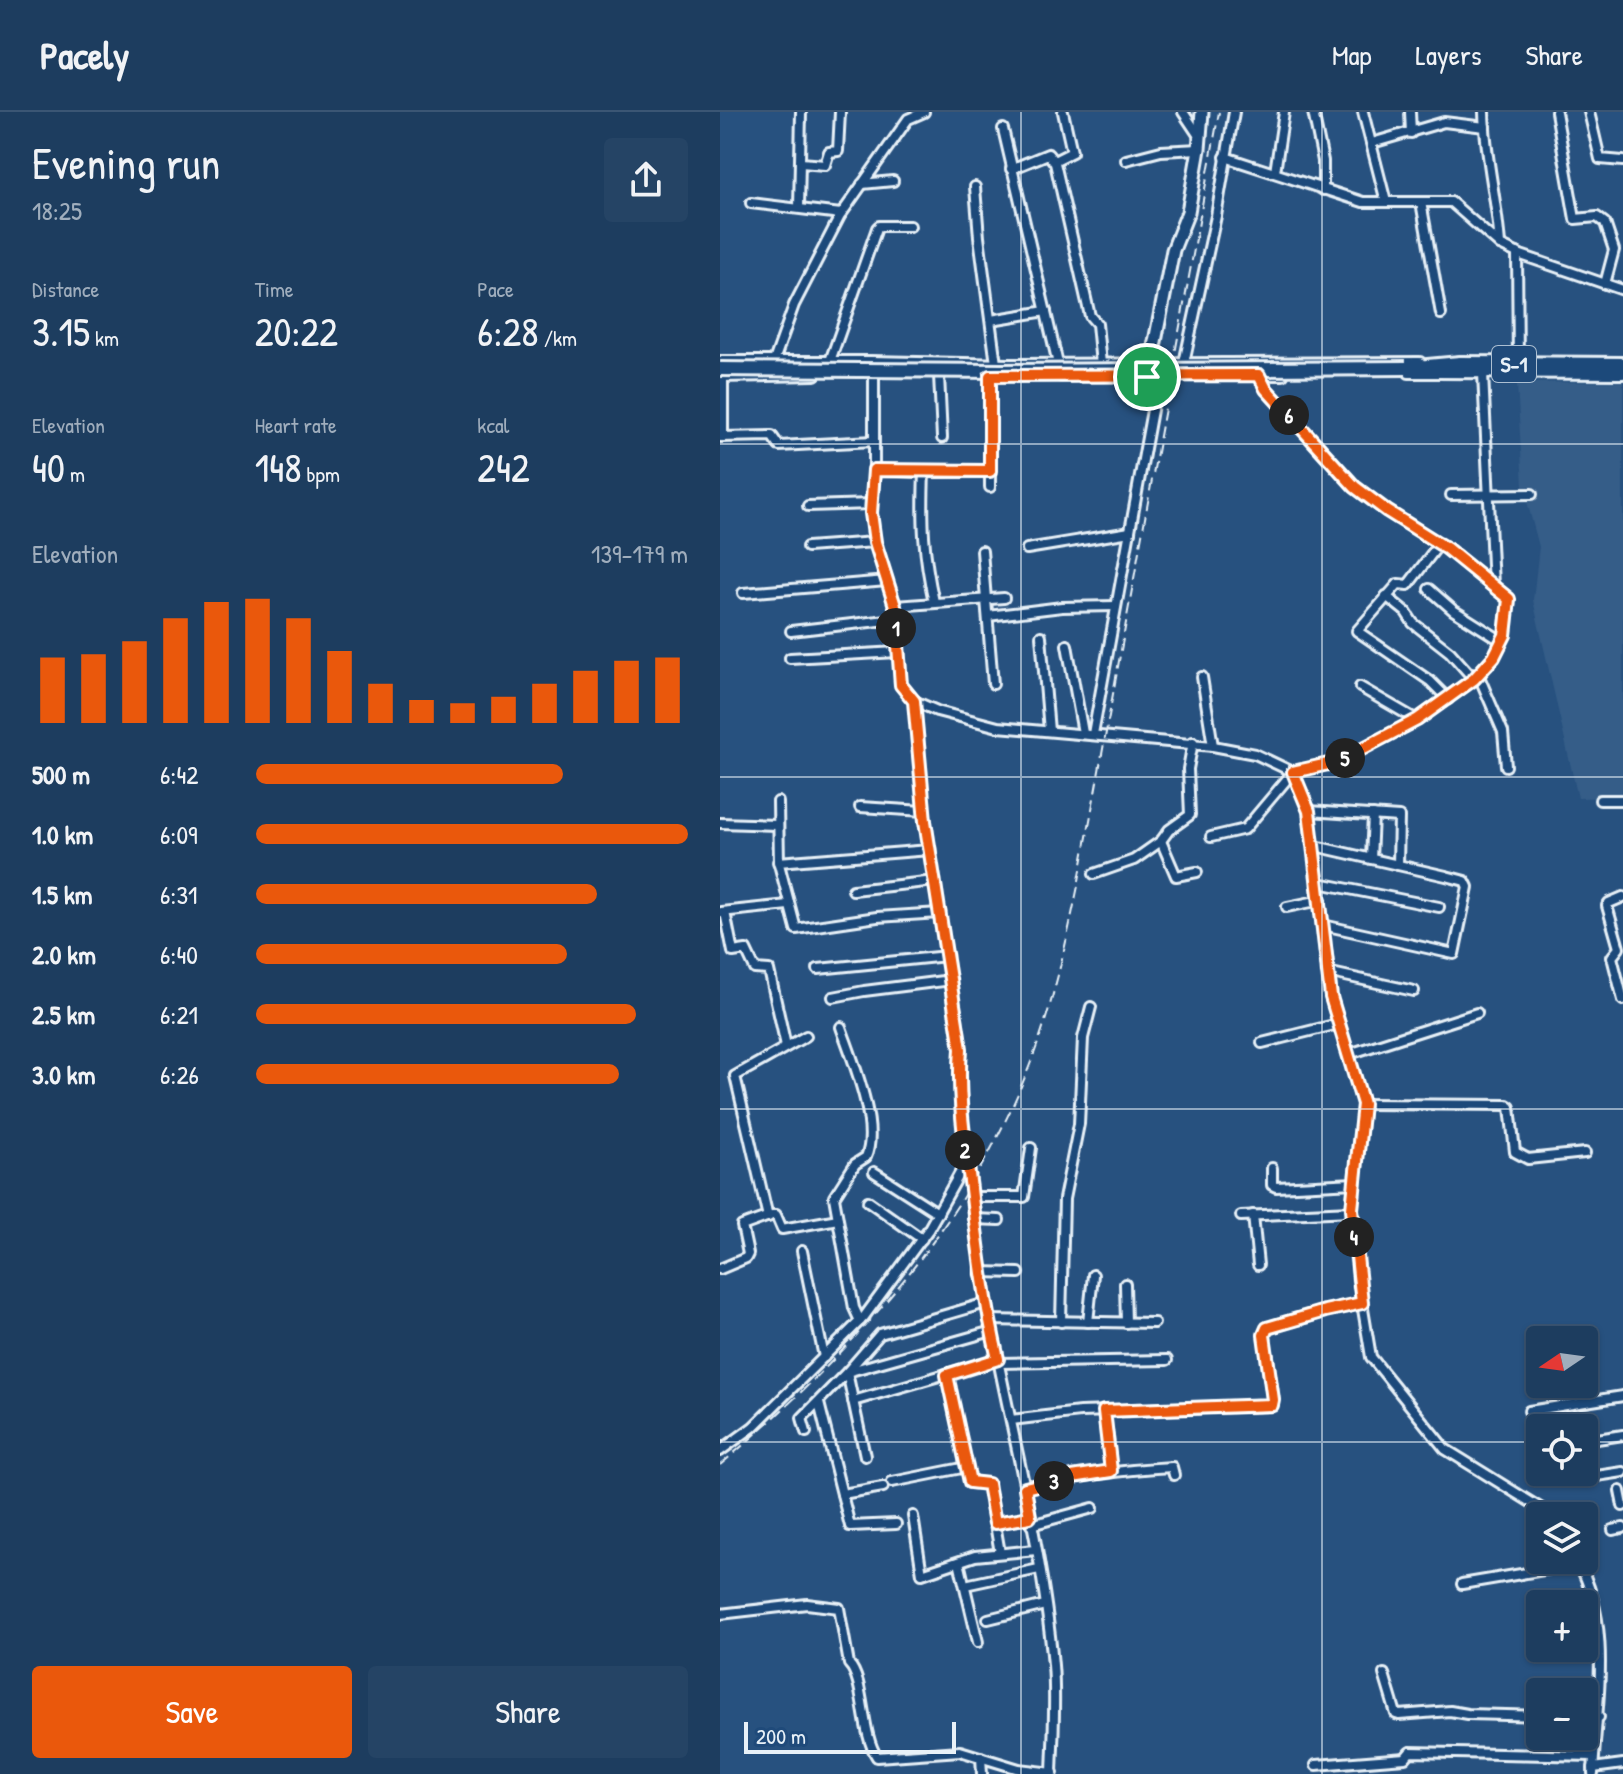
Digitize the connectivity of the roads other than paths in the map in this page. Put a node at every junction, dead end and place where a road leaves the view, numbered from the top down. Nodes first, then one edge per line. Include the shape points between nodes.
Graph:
1 (801, 112) edge
2 (840, 112) edge
3 (924, 112) edge
4 (1063, 112) edge
5 (1183, 112) edge
6 (1202, 112) edge
7 (1234, 112) edge
8 (1284, 112) edge
9 (1313, 112) edge
10 (1363, 112) edge
11 (1410, 112) edge
12 (1484, 112) edge
13 (1556, 112) edge
14 (1589, 112) edge
15 (1485, 127) junction
16 (1003, 129) dead end
17 (1411, 133) junction
18 (1199, 142) junction
19 (1372, 143) junction
20 (1225, 157) junction
21 (1126, 160) dead end
22 (1054, 161) junction
23 (1623, 161) edge
24 (801, 163) junction
25 (1011, 169) junction
26 (1275, 172) junction
27 (893, 181) dead end
28 (862, 184) junction
29 (975, 187) dead end
30 (1323, 190) junction
31 (1386, 202) junction
32 (1421, 202) junction
33 (751, 203) dead end
34 (799, 208) junction
35 (841, 214) junction
36 (910, 226) dead end
37 (1500, 245) junction
38 (1618, 251) edge
39 (1517, 253) junction
40 (1605, 284) junction
41 (1623, 290) edge
42 (1046, 311) junction
43 (1441, 314) dead end
44 (991, 320) junction
45 (720, 361) edge
46 (774, 361) junction
47 (830, 361) junction
48 (1151, 362) junction
49 (1184, 363) junction
50 (996, 364) junction
51 (1058, 364) junction
52 (1101, 364) junction
53 (1518, 364) junction
54 (1623, 364) edge
55 (1460, 368) junction
56 (1623, 372) edge
57 (1483, 373) junction
58 (721, 374) edge
59 (874, 374) junction
60 (939, 375) junction
61 (1259, 375) junction
62 (990, 376) junction
63 (1147, 377) junction
64 (1158, 377) junction
65 (722, 437) edge
66 (942, 438) dead end
67 (874, 441) junction
68 (874, 470) junction
69 (990, 471) junction
70 (924, 472) junction
71 (990, 487) dead end
72 (1489, 494) junction
73 (1532, 494) dead end
74 (1451, 495) dead end
75 (872, 504) junction
76 (808, 506) dead end
77 (1130, 532) junction
78 (875, 542) junction
79 (1439, 544) junction
80 (807, 547) dead end
81 (1027, 549) dead end
82 (982, 551) dead end
83 (887, 581) junction
84 (1493, 586) junction
85 (1429, 589) dead end
86 (743, 593) dead end
87 (1386, 596) junction
88 (1004, 598) dead end
89 (985, 600) junction
90 (934, 602) junction
91 (895, 606) junction
92 (1116, 606) junction
93 (988, 616) junction
94 (896, 619) junction
95 (791, 631) dead end
96 (1041, 636) dead end
97 (1502, 641) junction
98 (1067, 645) dead end
99 (898, 652) junction
100 (790, 658) dead end
101 (1476, 676) junction
102 (1202, 677) dead end
103 (993, 684) dead end
104 (1360, 687) dead end
105 (1448, 699) junction
106 (914, 701) junction
107 (1417, 720) junction
108 (1049, 731) junction
109 (1088, 734) junction
110 (1193, 742) junction
111 (1213, 746) junction
112 (1506, 766) dead end
113 (1293, 772) junction
114 (1600, 800) dead end
115 (1623, 800) edge
116 (778, 802) dead end
117 (860, 807) dead end
118 (924, 811) junction
119 (1309, 811) junction
120 (1373, 815) junction
121 (720, 823) edge
122 (777, 825) junction
123 (1211, 837) dead end
124 (1161, 841) junction
125 (1315, 846) junction
126 (930, 850) junction
127 (1371, 859) junction
128 (778, 862) junction
129 (1398, 865) junction
130 (1197, 872) dead end
131 (1094, 874) dead end
132 (935, 881) junction
133 (1319, 883) junction
134 (853, 890) dead end
135 (1623, 897) edge
136 (1321, 900) junction
137 (788, 905) junction
138 (1287, 907) dead end
139 (1439, 907) dead end
140 (722, 912) edge
141 (940, 913) junction
142 (1323, 925) junction
143 (947, 956) junction
144 (818, 969) dead end
145 (1327, 972) junction
146 (951, 980) junction
147 (1414, 991) dead end
148 (833, 997) dead end
149 (1623, 1000) edge
150 (1091, 1007) dead end
151 (1477, 1013) dead end
152 (1338, 1024) junction
153 (841, 1027) dead end
154 (806, 1036) dead end
155 (1262, 1043) dead end
156 (786, 1046) junction
157 (1349, 1054) junction
158 (1363, 1104) junction
159 (1031, 1148) dead end
160 (1585, 1153) dead end
161 (966, 1164) junction
162 (1272, 1168) dead end
163 (874, 1172) dead end
164 (1355, 1183) junction
165 (972, 1197) junction
166 (868, 1201) dead end
167 (1352, 1211) junction
168 (938, 1213) junction
169 (1253, 1215) junction
170 (1241, 1216) dead end
171 (768, 1217) junction
172 (838, 1219) junction
173 (973, 1219) junction
174 (999, 1220) dead end
175 (922, 1239) junction
176 (802, 1251) dead end
177 (1258, 1265) dead end
178 (720, 1269) edge
179 (980, 1272) junction
180 (1019, 1273) dead end
181 (1093, 1275) dead end
182 (1125, 1284) dead end
183 (986, 1303) junction
184 (1362, 1303) junction
185 (989, 1320) junction
186 (860, 1321) junction
187 (1061, 1322) junction
188 (1088, 1322) junction
189 (1126, 1323) junction
190 (1154, 1323) dead end
191 (992, 1331) junction
192 (824, 1357) junction
193 (1167, 1360) dead end
194 (998, 1361) junction
195 (847, 1372) junction
196 (947, 1375) junction
197 (1623, 1396) edge
198 (853, 1401) junction
199 (819, 1403) junction
200 (1104, 1411) junction
201 (1529, 1411) dead end
202 (1011, 1420) junction
203 (806, 1432) dead end
204 (1623, 1435) edge
205 (1598, 1439) edge
206 (720, 1451) edge
207 (865, 1456) dead end
208 (967, 1467) junction
209 (1111, 1471) junction
210 (1623, 1472) edge
211 (1174, 1475) dead end
212 (1598, 1476) edge
213 (892, 1482) dead end
214 (883, 1487) dead end
215 (1025, 1488) junction
216 (1620, 1491) dead end
217 (842, 1494) junction
218 (1530, 1502) edge
219 (1623, 1506) edge
220 (1093, 1508) dead end
221 (913, 1516) dead end
222 (1031, 1521) junction
223 (995, 1523) junction
224 (896, 1524) dead end
225 (1623, 1528) edge
226 (1613, 1530) dead end
227 (1036, 1550) junction
228 (1000, 1553) junction
229 (959, 1562) junction
230 (1039, 1569) junction
231 (1526, 1572) edge
232 (1583, 1574) edge
233 (1462, 1584) dead end
234 (965, 1585) junction
235 (1045, 1605) junction
236 (720, 1614) edge
237 (988, 1619) dead end
238 (978, 1642) dead end
239 (1384, 1674) dead end
240 (1526, 1715) edge
241 (1599, 1717) joint
242 (1593, 1756) junction
243 (981, 1757) junction
244 (1361, 1762) junction
245 (1338, 1763) junction
246 (1623, 1764) edge
247 (1316, 1765) dead end
248 (1593, 1771) edge
249 (1052, 1773) edge
250 (982, 1774) edge
251 (1339, 1774) edge
252 (1362, 1774) edge

1 - 24 street
2 - 24 street via 838,151 829,152 825,165
3 - 28 street via 908,119
4 - 22 street via 1072,152
5 - 18 street
6 - 18 street
7 - 20 street
8 - 26 street
9 - 30 street
10 - 19 street
11 - 17 street
12 - 15 street
13 - 38 street via 1575,219 1601,219
14 - 23 street via 1600,159
15 - 17 street via 1444,122
15 - 37 street
16 - 25 street
17 - 19 street
18 - 21 street
18 - 48 street via 1188,212 1173,250
19 - 31 street
20 - 26 street
20 - 49 street
22 - 25 street via 1048,154
22 - 52 street via 1090,316 1097,324
24 - 34 street
25 - 42 street
26 - 30 street
27 - 28 street
28 - 35 street
29 - 44 street
30 - 31 street via 1363,202
31 - 32 street
32 - 37 street via 1451,202
32 - 43 street
33 - 34 street
34 - 35 street
35 - 46 street via 794,305
36 - 47 street via 877,228
37 - 39 street
38 - 40 street
39 - 40 street
39 - 53 street
40 - 41 street
42 - 44 street
42 - 51 street
44 - 50 street
45 - 46 street
46 - 47 street
47 - 50 street
48 - 49 street
48 - 52 street
48 - 63 street
49 - 55 street
50 - 51 street
51 - 52 street
53 - 54 main road, S-1
53 - 55 main road, S-1
55 - 57 main road, S-1
55 - 58 main road, S-1, bridge
55 - 61 street
56 - 57 main road, S-1
57 - 72 street
58 - 59 street
58 - 65 street
59 - 60 street
59 - 67 street
60 - 62 street
60 - 66 street
61 - 64 street
61 - 79 street via 1355,487
62 - 63 street
62 - 69 street
63 - 64 street
64 - 77 street
65 - 67 street via 772,436 779,446
67 - 68 street
68 - 70 street
68 - 75 street
69 - 70 street
69 - 71 street
70 - 90 street via 921,526
72 - 73 street
72 - 74 street
72 - 84 street
75 - 76 street
75 - 78 street
77 - 81 street
77 - 92 street
78 - 80 street
78 - 83 street
79 - 84 street
79 - 87 street via 1408,585 1398,584
82 - 89 street
83 - 86 street
83 - 91 street
84 - 97 street via 1509,599
85 - 97 street
87 - 101 street
87 - 105 street via 1357,631
88 - 89 street
89 - 90 street
89 - 93 street
90 - 91 street
91 - 94 street
92 - 93 street
92 - 109 street
93 - 103 street
94 - 95 street
94 - 99 street
96 - 108 street
97 - 101 street
98 - 109 street
99 - 100 street
99 - 106 street via 901,685
101 - 105 street
101 - 112 street via 1503,732
102 - 111 street
104 - 107 street
105 - 107 street
106 - 108 street via 998,727
106 - 118 street
107 - 113 street via 1337,762
108 - 109 street
109 - 110 street
110 - 111 street
110 - 124 street via 1190,815
111 - 113 street via 1255,754
113 - 119 street
113 - 123 street via 1245,829
114 - 115 street
116 - 122 street
117 - 118 street
118 - 126 street
119 - 120 street
119 - 125 street
120 - 127 street
120 - 129 street via 1401,818
121 - 122 street
122 - 128 street
124 - 130 street via 1176,876
124 - 131 street via 1134,860
125 - 127 street
125 - 133 street
126 - 128 street
126 - 132 street
127 - 129 street
128 - 137 street
129 - 142 street via 1465,881 1454,954
132 - 134 street
132 - 141 street
133 - 136 street
133 - 139 street
135 - 149 street via 1607,906 1619,948 1612,957
136 - 138 street
136 - 142 street
137 - 140 street
137 - 141 street via 796,929
140 - 156 street via 733,952 746,950 755,969 769,970
141 - 143 street
142 - 145 street
143 - 144 street
143 - 146 street
145 - 147 street
145 - 152 street
146 - 148 street
146 - 161 street via 961,1049
150 - 187 street via 1083,1038 1079,1124 1064,1199
151 - 157 street
152 - 155 street
152 - 157 street
153 - 172 street via 872,1135 866,1157 855,1164 834,1197
154 - 156 street
156 - 171 street via 735,1076
157 - 158 street
158 - 160 street via 1507,1105 1519,1156
158 - 164 street
159 - 165 street via 1024,1197
161 - 165 street
161 - 168 street
162 - 164 street via 1276,1187
163 - 168 street
164 - 167 street
165 - 173 street
166 - 175 street
167 - 169 street
167 - 184 street
168 - 175 street
169 - 170 street
169 - 177 street
171 - 172 street via 776,1215 782,1229
171 - 178 street via 742,1226 746,1258
172 - 186 street
173 - 174 street
173 - 179 street
175 - 186 street
176 - 192 street
179 - 180 street
179 - 183 street
181 - 188 street
182 - 189 street
183 - 185 street
183 - 195 street via 880,1334
184 - 200 street via 1267,1328 1272,1405
184 - 218 street via 1371,1357 1445,1449
185 - 187 street
185 - 191 street
186 - 192 street
187 - 188 street
188 - 189 street
189 - 190 street
191 - 194 street
191 - 195 street
192 - 206 street via 753,1427
193 - 194 street
194 - 196 street
194 - 202 street
195 - 198 street
195 - 199 street
196 - 198 street
196 - 208 street
197 - 201 street
198 - 207 street
199 - 203 street via 802,1418
199 - 217 street
200 - 202 street
200 - 209 street
202 - 215 street
204 - 205 street
208 - 213 street
208 - 223 street via 971,1484 988,1484
209 - 211 street via 1172,1467
209 - 215 street
210 - 212 street
214 - 217 street
215 - 222 street
216 - 219 street
217 - 224 street via 852,1528
220 - 222 street
221 - 229 street via 922,1574
222 - 223 street
222 - 227 street
223 - 228 street
225 - 226 street
227 - 228 street
227 - 230 street
228 - 229 street
229 - 234 street
230 - 234 street
230 - 235 street
231 - 233 street
232 - 241 street via 1597,1609
234 - 238 street
235 - 237 street
235 - 249 street via 1054,1668
236 - 243 street via 807,1604 839,1608 849,1664 855,1670 877,1757 960,1751
239 - 240 street via 1399,1715 1450,1711
241 - 242 street
242 - 244 street via 1410,1752 1405,1758
242 - 248 street
243 - 249 street
243 - 250 street
244 - 245 street
244 - 252 street
245 - 247 street
245 - 251 street
246 - 248 street

